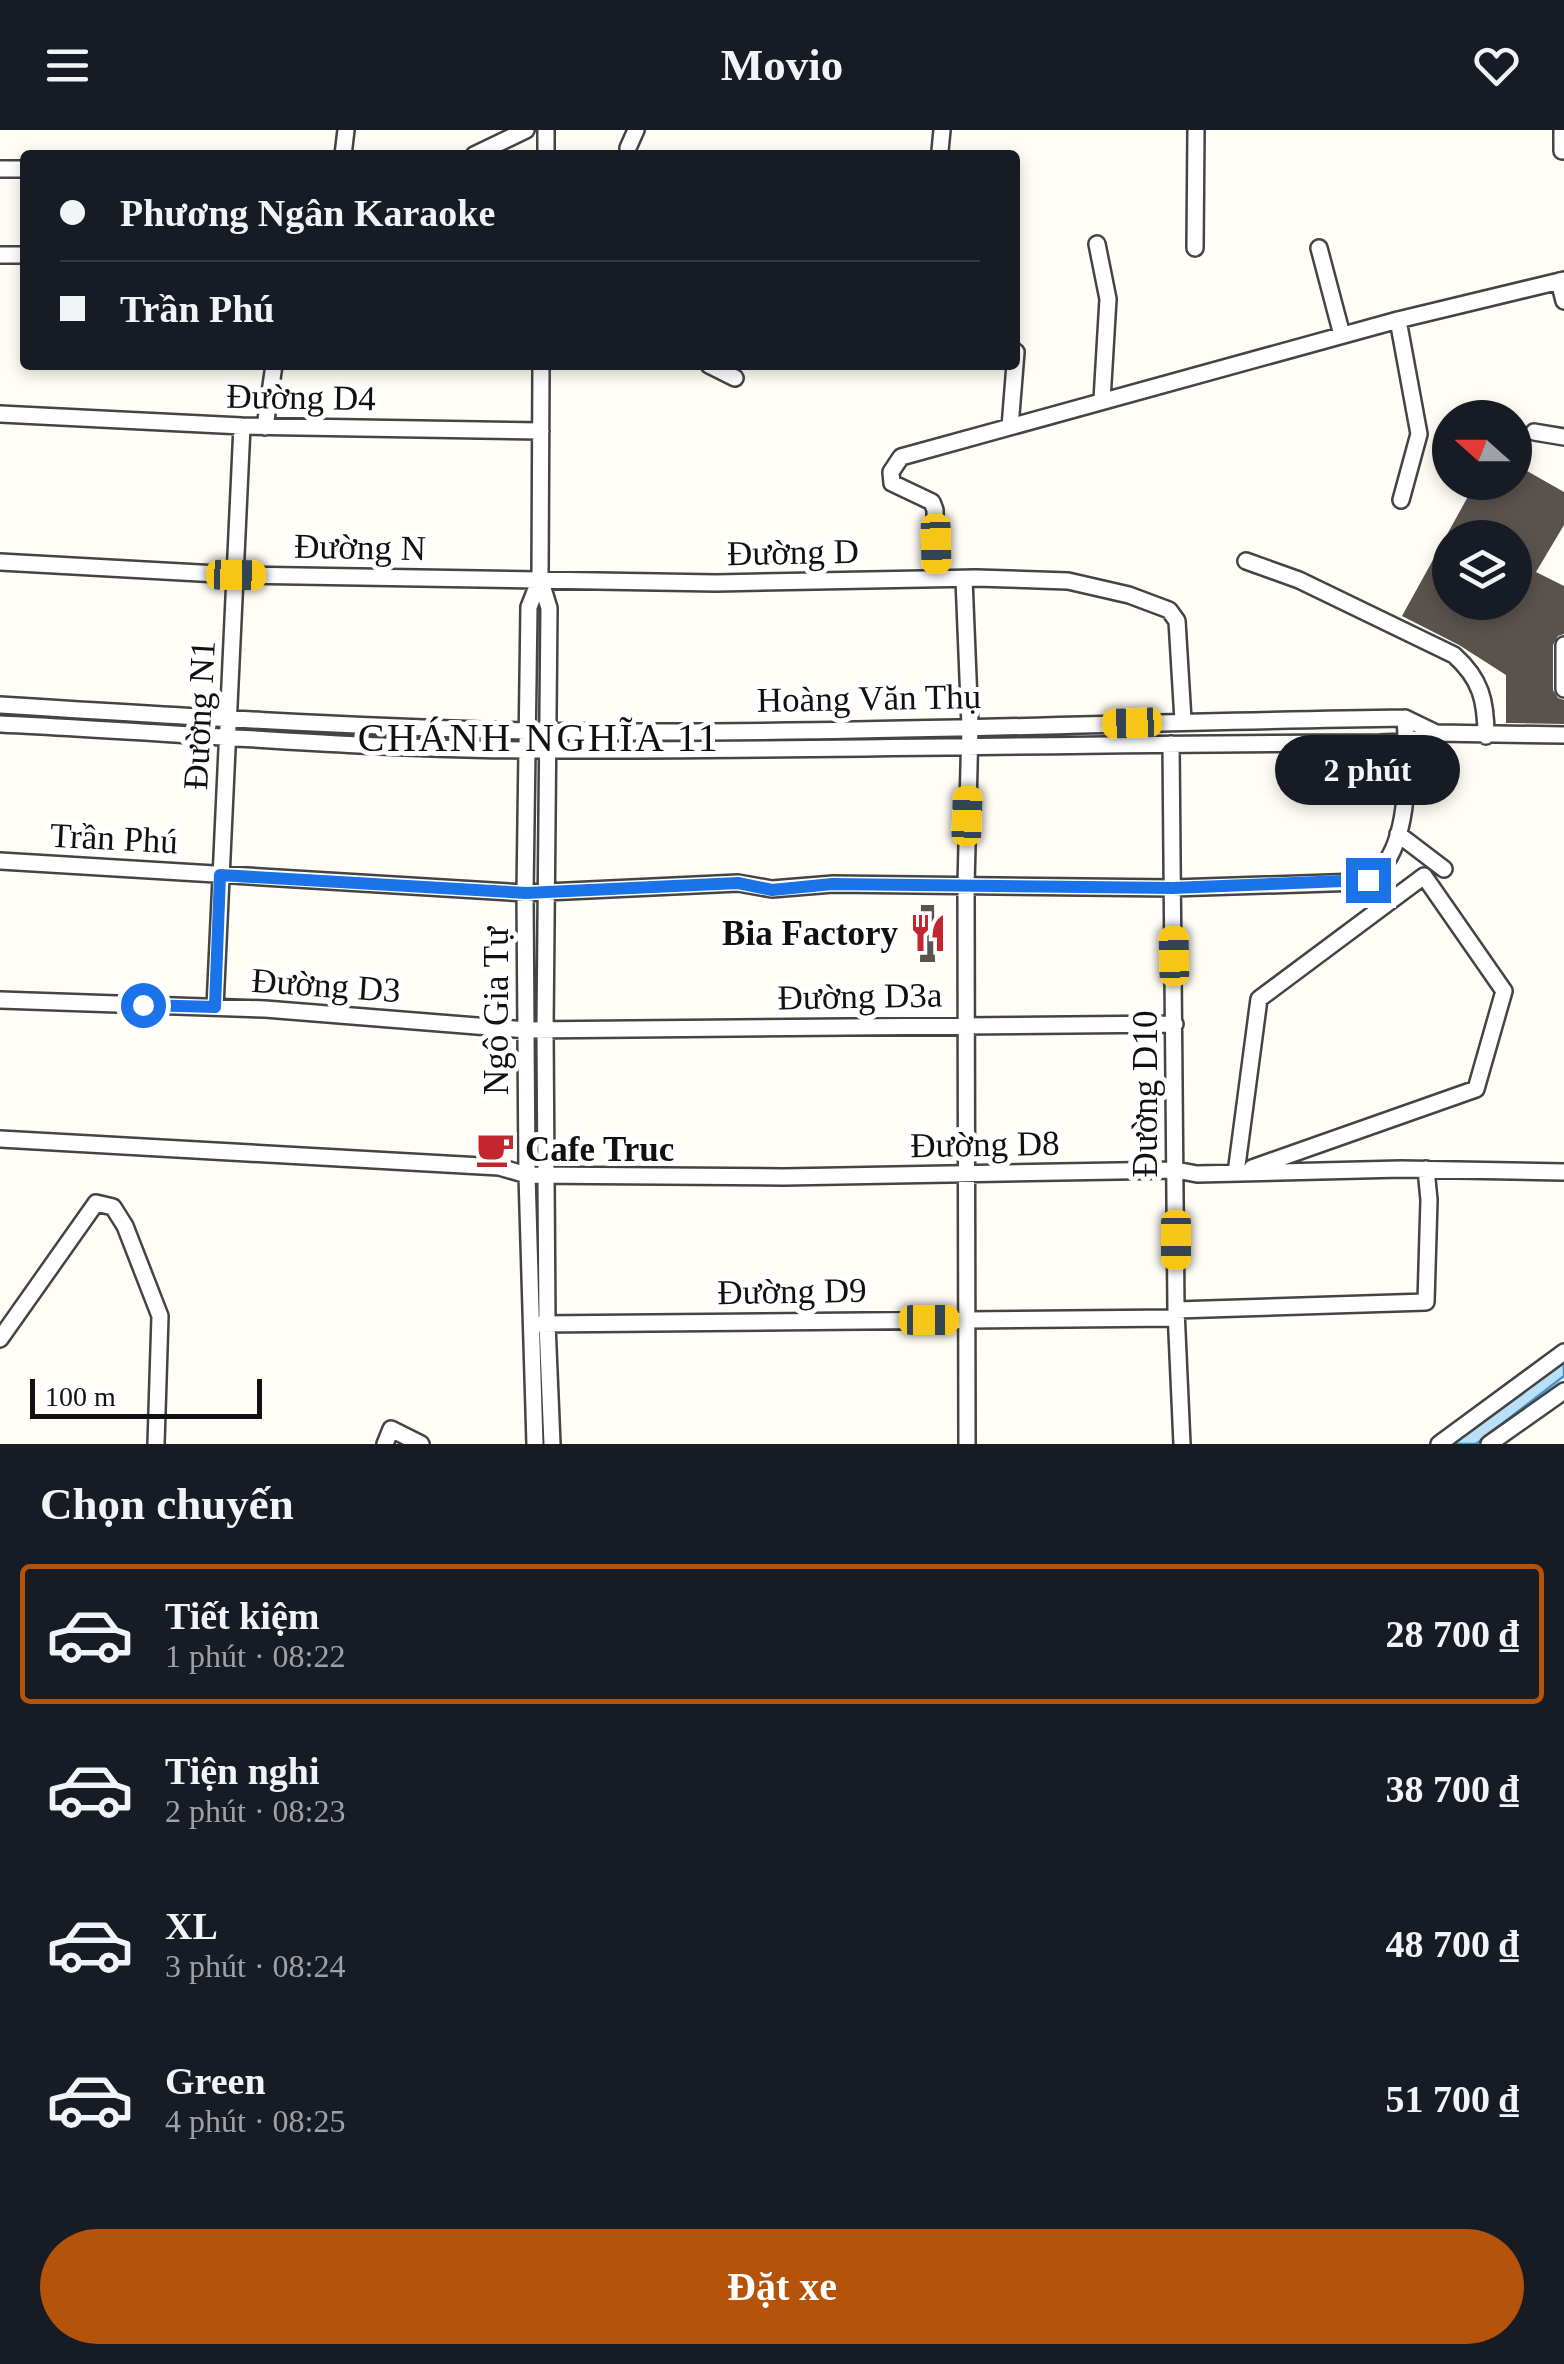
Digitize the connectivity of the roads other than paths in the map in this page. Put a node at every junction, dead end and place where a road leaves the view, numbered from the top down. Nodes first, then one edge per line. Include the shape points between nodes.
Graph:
1 (526, 130) edge
2 (636, 130) edge
3 (1196, 130) edge
4 (1562, 130) edge
5 (628, 148) dead end
6 (484, 150) edge
7 (1562, 152) edge
8 (1098, 244) dead end
9 (1195, 248) dead end
10 (1319, 248) dead end
11 (1561, 281) edge
12 (1564, 301) edge
13 (1398, 320) junction
14 (1342, 335) junction
15 (273, 370) edge
16 (541, 370) edge
17 (719, 370) edge
18 (1015, 370) edge
19 (735, 378) dead end
20 (1102, 400) junction
21 (0, 414) edge
22 (242, 426) junction
23 (265, 427) junction
24 (1010, 427) junction
25 (540, 430) junction
26 (1534, 432) dead end
27 (1564, 437) edge
28 (1400, 500) dead end
29 (1246, 561) dead end
30 (0, 562) edge
31 (236, 575) junction
32 (540, 579) junction
33 (936, 579) junction
34 (964, 579) junction
35 (1564, 644) edge
36 (1564, 689) edge
37 (0, 705) edge
38 (28, 706) junction
39 (119, 712) junction
40 (1404, 718) junction
41 (228, 719) junction
42 (1183, 720) junction
43 (1223, 720) junction
44 (334, 723) junction
45 (0, 724) edge
46 (1094, 724) junction
47 (28, 725) junction
48 (414, 726) junction
49 (970, 727) junction
50 (848, 728) junction
51 (119, 730) junction
52 (754, 730) junction
53 (528, 731) junction
54 (548, 731) junction
55 (659, 731) junction
56 (1436, 734) junction
57 (1564, 735) edge
58 (1486, 736) junction
59 (228, 738) junction
60 (334, 742) junction
61 (1406, 742) junction
62 (1223, 743) junction
63 (1171, 744) junction
64 (1096, 745) junction
65 (414, 746) junction
66 (969, 746) junction
67 (528, 750) junction
68 (547, 750) junction
69 (658, 750) junction
70 (850, 750) junction
71 (755, 751) junction
72 (1398, 834) junction
73 (0, 862) edge
74 (1444, 869) dead end
75 (220, 875) junction
76 (966, 885) junction
77 (1173, 888) junction
78 (545, 892) junction
79 (526, 893) junction
80 (0, 1000) edge
81 (215, 1007) junction
82 (1175, 1024) junction
83 (965, 1025) junction
84 (527, 1030) junction
85 (545, 1030) junction
86 (0, 1139) edge
87 (1426, 1169) junction
88 (1176, 1170) junction
89 (1564, 1172) edge
90 (1238, 1173) junction
91 (546, 1174) junction
92 (965, 1174) junction
93 (527, 1175) junction
94 (1176, 1314) junction
95 (967, 1320) junction
96 (529, 1324) junction
97 (547, 1324) junction
98 (0, 1340) edge
99 (1562, 1357) edge
100 (1564, 1392) edge
101 (156, 1444) edge
102 (385, 1444) edge
103 (421, 1444) edge
104 (535, 1444) edge
105 (552, 1444) edge
106 (968, 1444) edge
107 (1182, 1444) edge
108 (1439, 1444) edge
109 (1490, 1444) edge

1 - 6 street
2 - 5 street
3 - 9 street
4 - 7 street
8 - 20 street via 1108,300
10 - 14 street
11 - 12 street
11 - 13 street
13 - 14 street
13 - 28 street via 1419,434
14 - 20 street
15 - 23 street
16 - 25 street, Ngô Gia Tự
17 - 19 street
18 - 24 street
20 - 24 street
21 - 22 street, Đường D4
22 - 23 street, Đường D4
22 - 31 street, Đường N1
23 - 25 street, Đường D4
24 - 33 street via 914,451 891,472 892,482 932,502
25 - 32 street, Ngô Gia Tự
26 - 27 street
29 - 58 street via 1454,655 1483,692
30 - 31 street, Đường N
31 - 32 street, Đường N
31 - 41 street, Đường N1
32 - 33 street, Đường D
32 - 53 street, Ngô Gia Tự via 530,607
32 - 54 street, Ngô Gia Tự via 548,608
33 - 34 street, Đường D
34 - 42 street, Đường D via 1068,582 1170,610 1178,621
34 - 49 street
35 - 36 street
37 - 38 street, Hoàng Văn Thụ
38 - 39 street, Hoàng Văn Thụ
38 - 47 street
39 - 41 street, Hoàng Văn Thụ
39 - 51 street
40 - 43 street, Hoàng Văn Thụ
40 - 56 street, Hoàng Văn Thụ
40 - 61 street, Trần Phú
41 - 44 street, Hoàng Văn Thụ
41 - 59 street, Đường N1
42 - 43 street, Hoàng Văn Thụ
42 - 46 street, Hoàng Văn Thụ
43 - 62 street
44 - 48 street, Hoàng Văn Thụ
44 - 60 street
45 - 47 street, Hoàng Văn Thụ
46 - 49 street, Hoàng Văn Thụ
46 - 64 street
47 - 51 street, Hoàng Văn Thụ
48 - 53 street, Hoàng Văn Thụ
48 - 65 street
49 - 50 street, Hoàng Văn Thụ
49 - 66 street
50 - 52 street, Hoàng Văn Thụ
50 - 70 street
51 - 59 street, Hoàng Văn Thụ
52 - 55 street, Hoàng Văn Thụ
52 - 71 street
53 - 54 street, Hoàng Văn Thụ
53 - 67 street, Ngô Gia Tự
54 - 55 street, Hoàng Văn Thụ
54 - 68 street, Ngô Gia Tự
55 - 69 street
56 - 58 street, Hoàng Văn Thụ
56 - 61 street, Hoàng Văn Thụ
57 - 58 street, Hoàng Văn Thụ
59 - 60 street, Hoàng Văn Thụ
59 - 75 street, Đường N1
60 - 65 street, Hoàng Văn Thụ
61 - 62 street, Hoàng Văn Thụ
61 - 72 street, Trần Phú
62 - 63 street, Hoàng Văn Thụ
63 - 64 street, Hoàng Văn Thụ
63 - 77 street, Đường D10
64 - 66 street, Hoàng Văn Thụ
65 - 67 street, Hoàng Văn Thụ
66 - 70 street, Hoàng Văn Thụ
66 - 76 street
67 - 68 street, Hoàng Văn Thụ
67 - 79 street, Ngô Gia Tự
68 - 69 street, Hoàng Văn Thụ
68 - 78 street, Ngô Gia Tự
69 - 71 street, Hoàng Văn Thụ
70 - 71 street, Hoàng Văn Thụ
72 - 74 street
72 - 77 street, Trần Phú via 1379,873 1364,881
73 - 75 street, Trần Phú
75 - 79 street, Trần Phú
75 - 81 street, Đường N1
76 - 77 street, Trần Phú
76 - 78 street, Trần Phú via 772,890 738,883
76 - 83 street
77 - 82 street, Đường D10
78 - 79 street, Trần Phú
78 - 85 street, Ngô Gia Tự
79 - 84 street, Ngô Gia Tự
80 - 81 street, Đường D3
81 - 84 street, Đường D3
82 - 83 street, Đường D3a
82 - 88 street, Đường D10
83 - 85 street, Đường D3a
83 - 92 street
84 - 85 street, Đường D3
84 - 93 street, Ngô Gia Tự
85 - 91 street, Ngô Gia Tự
86 - 93 street via 499,1168
87 - 89 street, Đường D8
87 - 90 street, Đường D8
87 - 94 street, Đường D9 via 1426,1302
88 - 90 street, Đường D8
88 - 92 street, Đường D8
88 - 94 street, Đường D10
90 - 90 street via 1476,1089 1504,991 1424,876 1259,999
91 - 92 street, Đường D8
91 - 93 street, Đường D8
91 - 97 street, Ngô Gia Tự
92 - 95 street
93 - 96 street, Ngô Gia Tự
94 - 95 street, Đường D9
94 - 107 street, Đường D10
95 - 97 street, Đường D9
95 - 106 street
96 - 97 street, Đường D9
96 - 104 street, Ngô Gia Tự
97 - 105 street, Ngô Gia Tự
98 - 101 street via 96,1202 113,1207 160,1316
99 - 108 street
100 - 109 street
102 - 103 street via 391,1430

